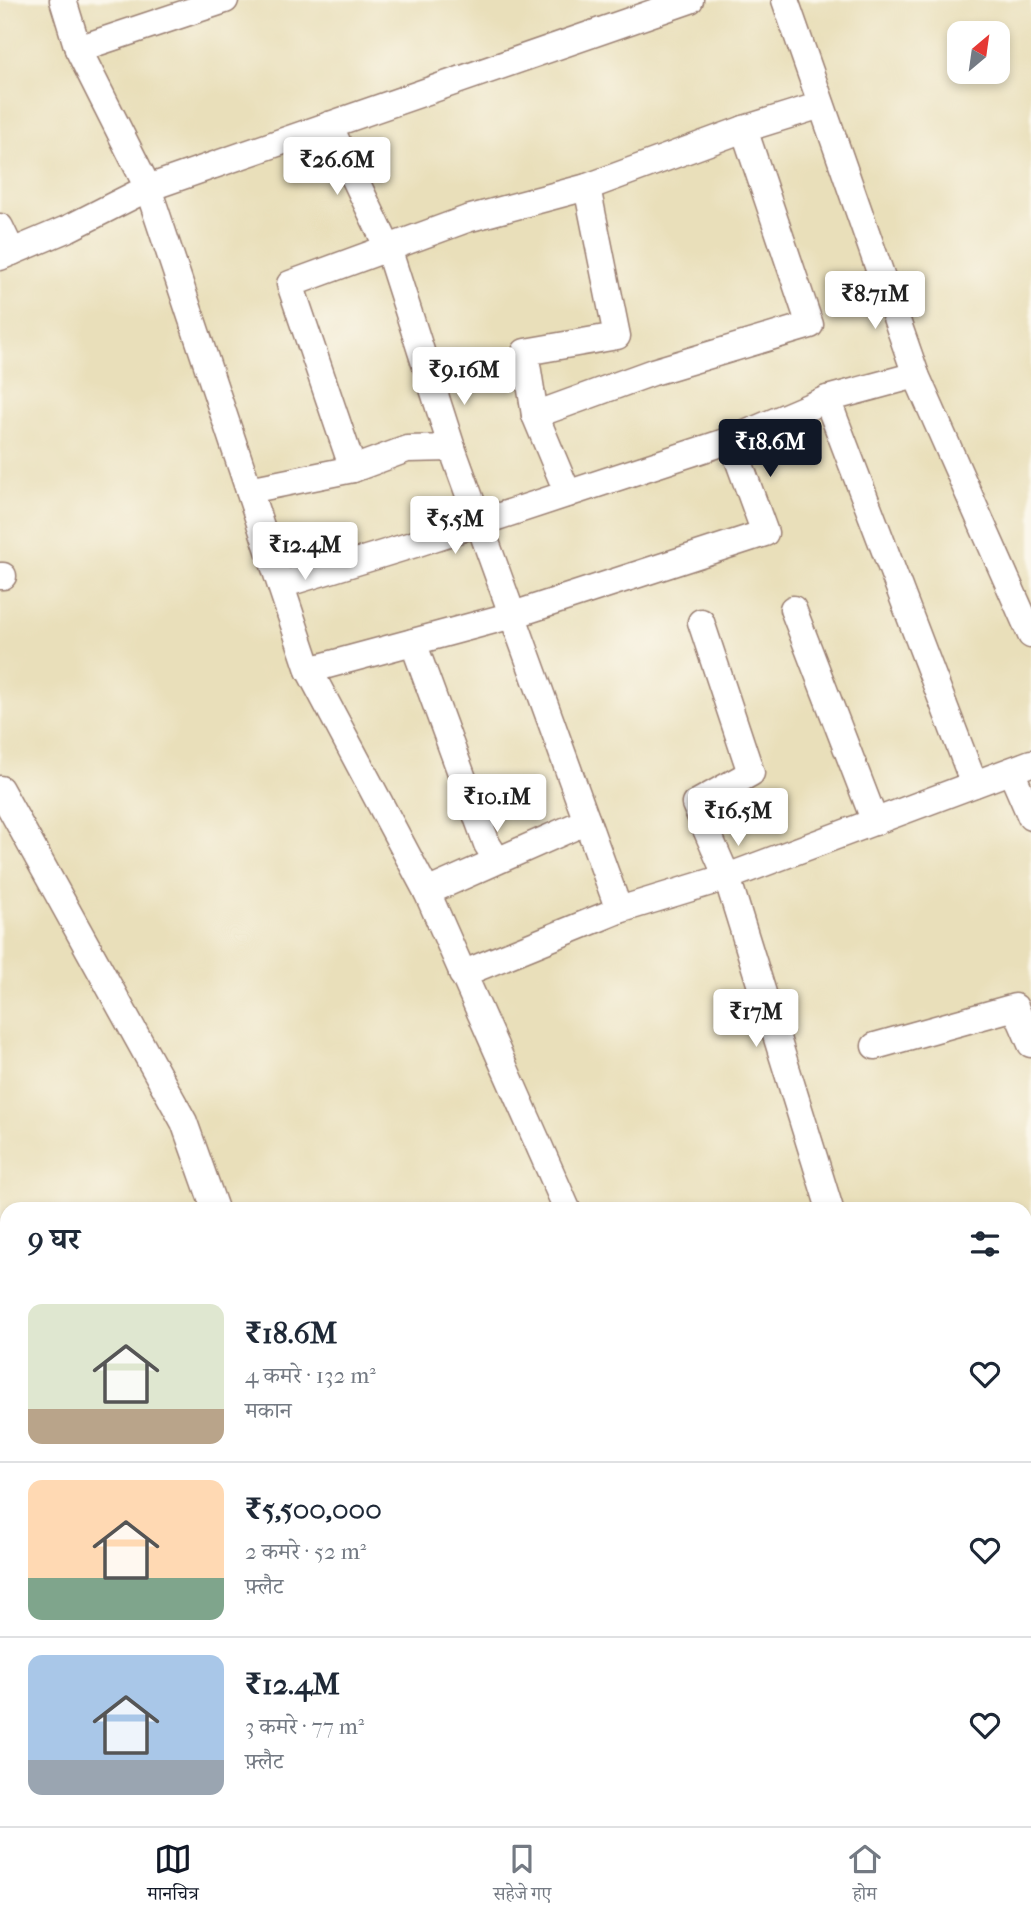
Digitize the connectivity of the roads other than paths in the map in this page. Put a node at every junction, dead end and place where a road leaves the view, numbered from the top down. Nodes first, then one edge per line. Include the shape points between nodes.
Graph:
1 (63, 0) edge
2 (225, 0) edge
3 (690, 0) edge
4 (785, 0) edge
5 (78, 49) junction
6 (821, 105) junction
7 (328, 125) junction
8 (744, 129) junction
9 (587, 187) junction
10 (148, 188) junction
11 (0, 228) edge
12 (388, 248) junction
13 (6, 255) edge
14 (916, 374) junction
15 (827, 399) junction
16 (534, 415) junction
17 (731, 440) junction
18 (452, 448) junction
19 (353, 469) junction
20 (249, 490) junction
21 (568, 494) junction
22 (479, 523) junction
23 (281, 585) junction
24 (793, 609) dead end
25 (513, 615) junction
26 (701, 622) dead end
27 (1031, 635) edge
28 (413, 642) junction
29 (309, 670) junction
30 (1021, 767) edge
31 (974, 784) junction
32 (0, 789) edge
33 (1031, 817) edge
34 (587, 821) junction
35 (874, 822) junction
36 (497, 860) junction
37 (727, 877) junction
38 (427, 892) junction
39 (619, 910) junction
40 (462, 974) junction
41 (1031, 1044) edge
42 (875, 1046) dead end
43 (213, 1202) edge
44 (564, 1202) edge
45 (828, 1202) edge

1 - 5 street
2 - 5 street
3 - 7 street
4 - 6 street
5 - 10 street
6 - 8 street
6 - 14 street
7 - 10 street
7 - 12 street
8 - 9 street
8 - 16 street via 810,325 653,372
9 - 12 street via 467,219
9 - 16 street via 617,336 525,352
10 - 13 street
10 - 20 street
11 - 13 street
12 - 18 street
12 - 19 street via 289,284
14 - 15 street
14 - 27 street
15 - 17 street
15 - 31 street
16 - 21 street
17 - 21 street
17 - 25 street via 765,533
18 - 19 street via 407,449
18 - 22 street
19 - 20 street
20 - 23 street
21 - 22 street
22 - 23 street
22 - 25 street
23 - 29 street
24 - 35 street
25 - 28 street
25 - 34 street
26 - 37 street via 751,773 695,804
28 - 29 street
28 - 36 street via 487,844
29 - 38 street
30 - 31 street
30 - 33 street
31 - 35 street
32 - 43 street via 184,1122
34 - 36 street
34 - 39 street
35 - 37 street
36 - 38 street
37 - 39 street
37 - 45 street
38 - 40 street
39 - 40 street
40 - 44 street
41 - 42 street via 1015,1007

